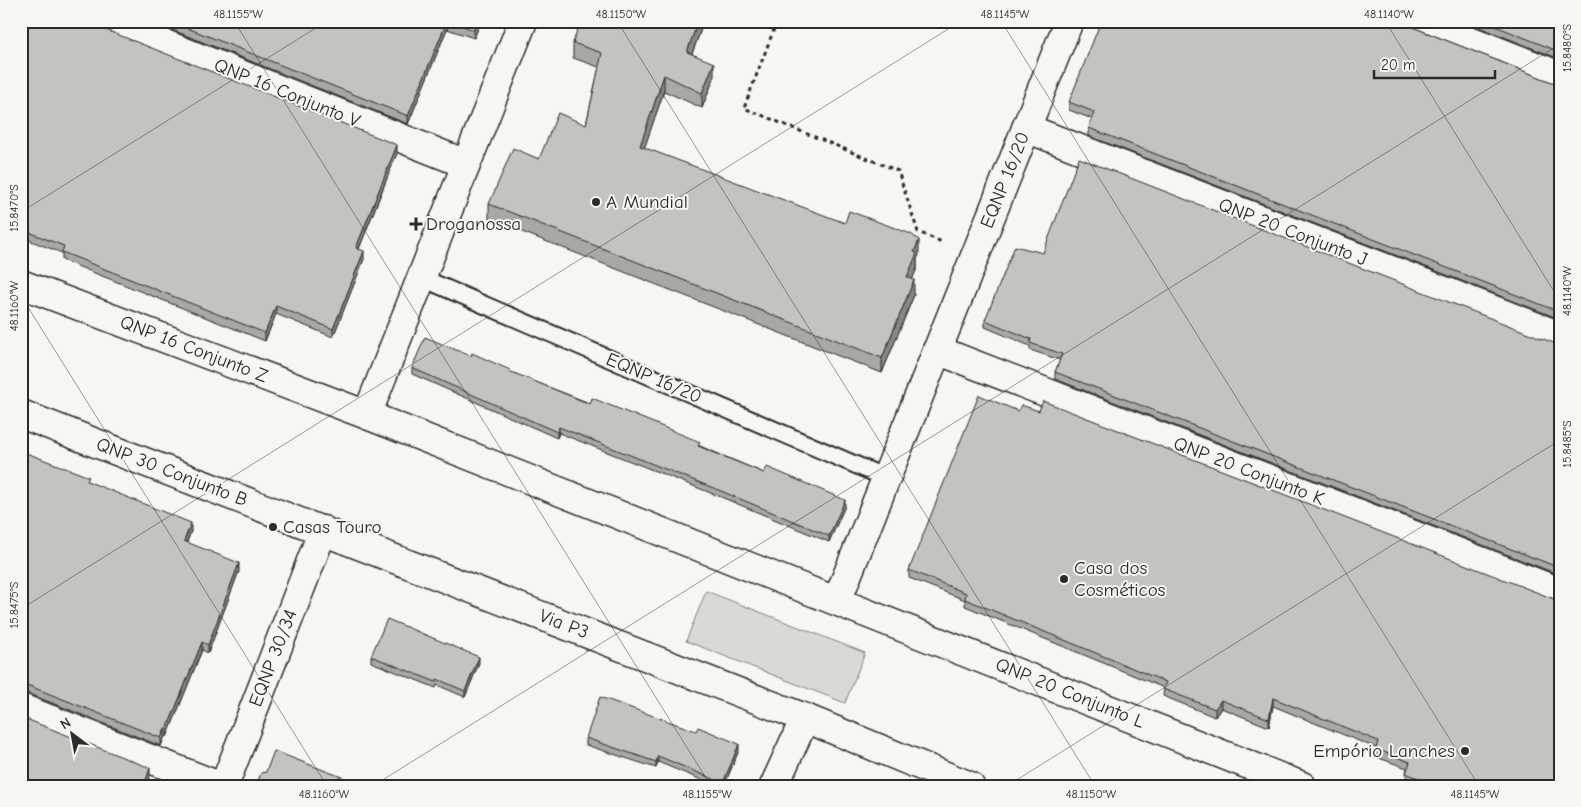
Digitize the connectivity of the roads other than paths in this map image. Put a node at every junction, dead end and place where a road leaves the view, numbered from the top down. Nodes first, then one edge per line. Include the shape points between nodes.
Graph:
1 (107, 21) edge
2 (523, 21) edge
3 (1069, 21) edge
4 (1421, 21) edge
5 (1560, 76) edge
6 (1026, 128) junction
7 (466, 164) junction
8 (422, 278) junction
9 (21, 284) edge
10 (1560, 336) edge
11 (937, 350) junction
12 (21, 414) edge
13 (367, 415) junction
14 (886, 478) junction
15 (323, 530) junction
16 (1560, 592) edge
17 (838, 601) junction
18 (21, 708) edge
19 (805, 718) junction
20 (219, 786) edge
21 (224, 786) edge
22 (774, 786) edge
23 (970, 786) edge
24 (1302, 786) edge

1 - 7 street, QNP 16 Conjunto V
2 - 7 street
3 - 6 street, EQNP 16/20
4 - 5 street
6 - 10 street, QNP 20 Conjunto J
6 - 11 street, EQNP 16/20
7 - 8 street
8 - 13 street
8 - 14 lane, EQNP 16/20
9 - 13 street, QNP 16 Conjunto Z
11 - 14 street, EQNP 16/20
11 - 16 street, QNP 20 Conjunto K
12 - 15 street, QNP 30 Conjunto B
13 - 17 street
14 - 17 street, EQNP 16/20
15 - 19 street, Via P3
15 - 21 street, EQNP 30/34
17 - 24 street, QNP 20 Conjunto L
18 - 20 street
19 - 22 street
19 - 23 street, Via P3

